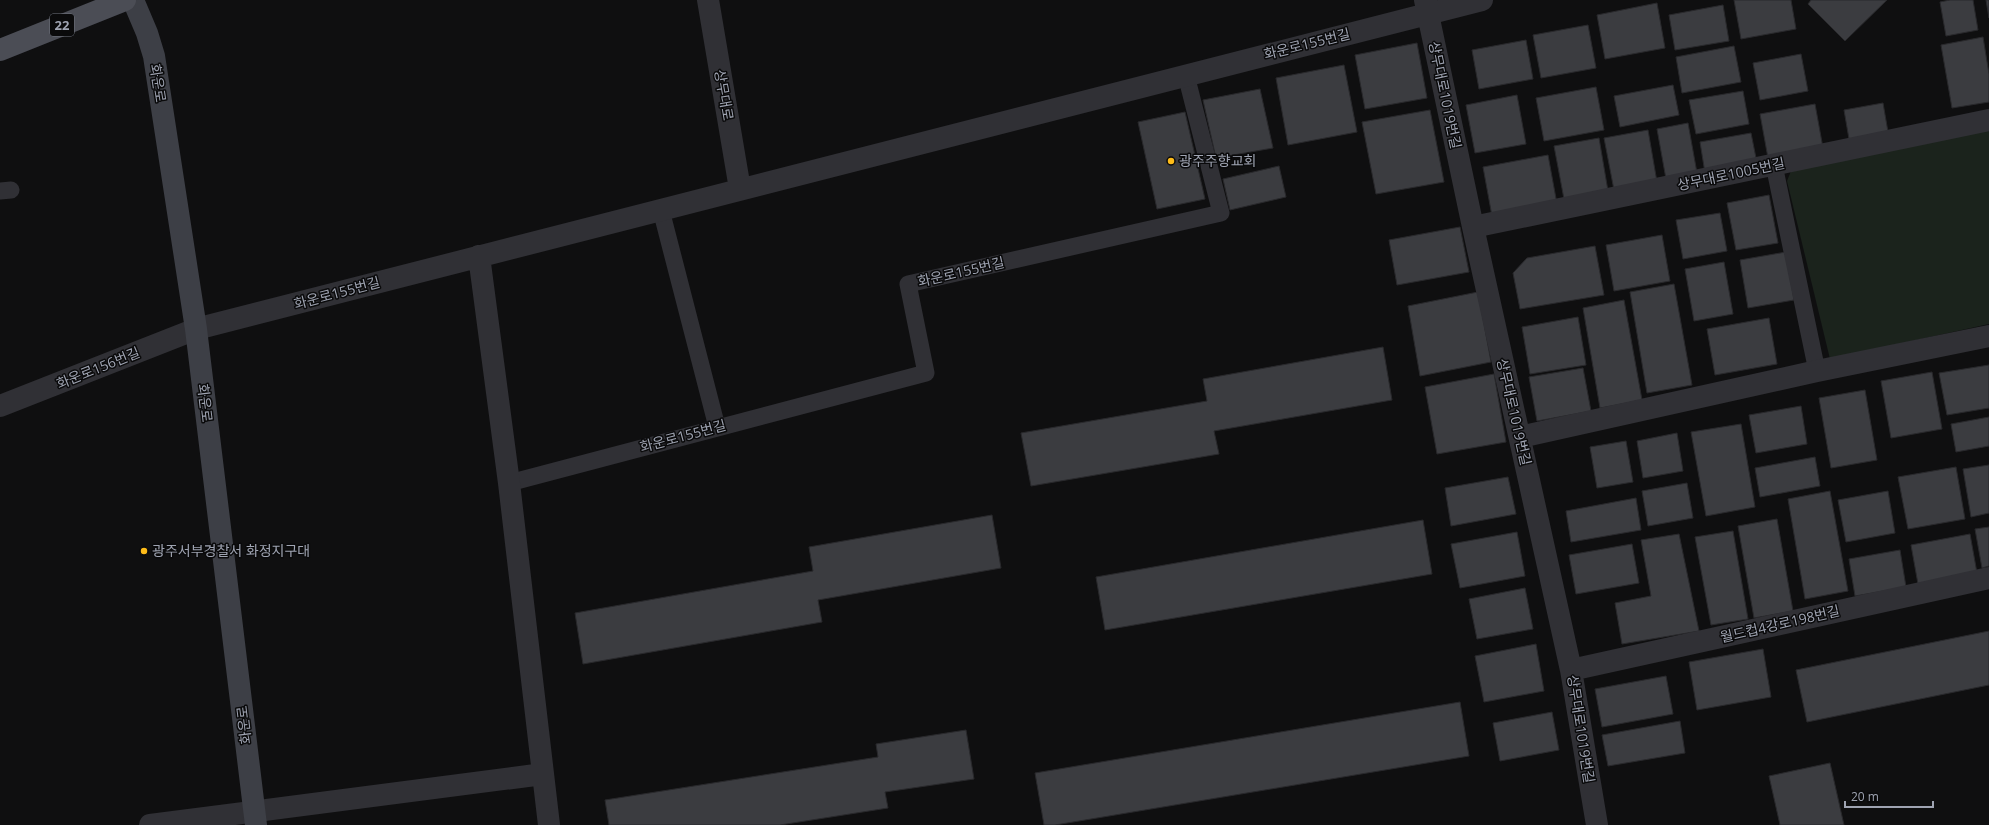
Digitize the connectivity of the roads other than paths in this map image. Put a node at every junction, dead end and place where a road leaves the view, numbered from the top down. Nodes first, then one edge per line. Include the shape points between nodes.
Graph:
1 (125, 0) edge
2 (133, 0) edge
3 (708, 0) edge
4 (1482, 0) edge
5 (1427, 7) edge
6 (0, 50) edge
7 (1186, 75) junction
8 (1989, 120) edge
9 (1774, 165) junction
10 (740, 190) junction
11 (661, 210) junction
12 (1473, 227) junction
13 (479, 256) junction
14 (196, 329) junction
15 (1989, 336) edge
16 (1818, 372) junction
17 (0, 406) edge
18 (717, 427) junction
19 (1520, 437) junction
20 (509, 483) junction
21 (1989, 578) edge
22 (1571, 670) junction
23 (544, 774) junction
24 (255, 818) edge
25 (150, 825) edge
26 (549, 825) edge
27 (1597, 825) edge

1 - 6 main road, 22
2 - 14 street, 화운로 via 154,56
3 - 10 street, 상무대로
4 - 5 street, 화운로155번길
5 - 7 street, 화운로155번길
5 - 12 street, 상무대로1019번길
7 - 10 street, 화운로155번길
7 - 18 lane, 화운로155번길 via 1220,213 908,284 926,373
8 - 9 street, 상무대로1005번길
9 - 12 street, 상무대로1005번길
9 - 16 lane
10 - 11 street, 화운로155번길
11 - 13 street, 화운로155번길
11 - 18 lane
12 - 19 street, 상무대로1019번길
13 - 14 street, 화운로155번길
13 - 20 street
14 - 17 street, 화운로156번길
14 - 24 street, 화운로
15 - 16 street
16 - 19 street
18 - 20 lane, 화운로155번길
19 - 22 street, 상무대로1019번길
20 - 23 street
21 - 22 street, 월드컵4강로198번길
22 - 27 street, 상무대로1019번길
23 - 24 street
23 - 26 street
24 - 25 street

